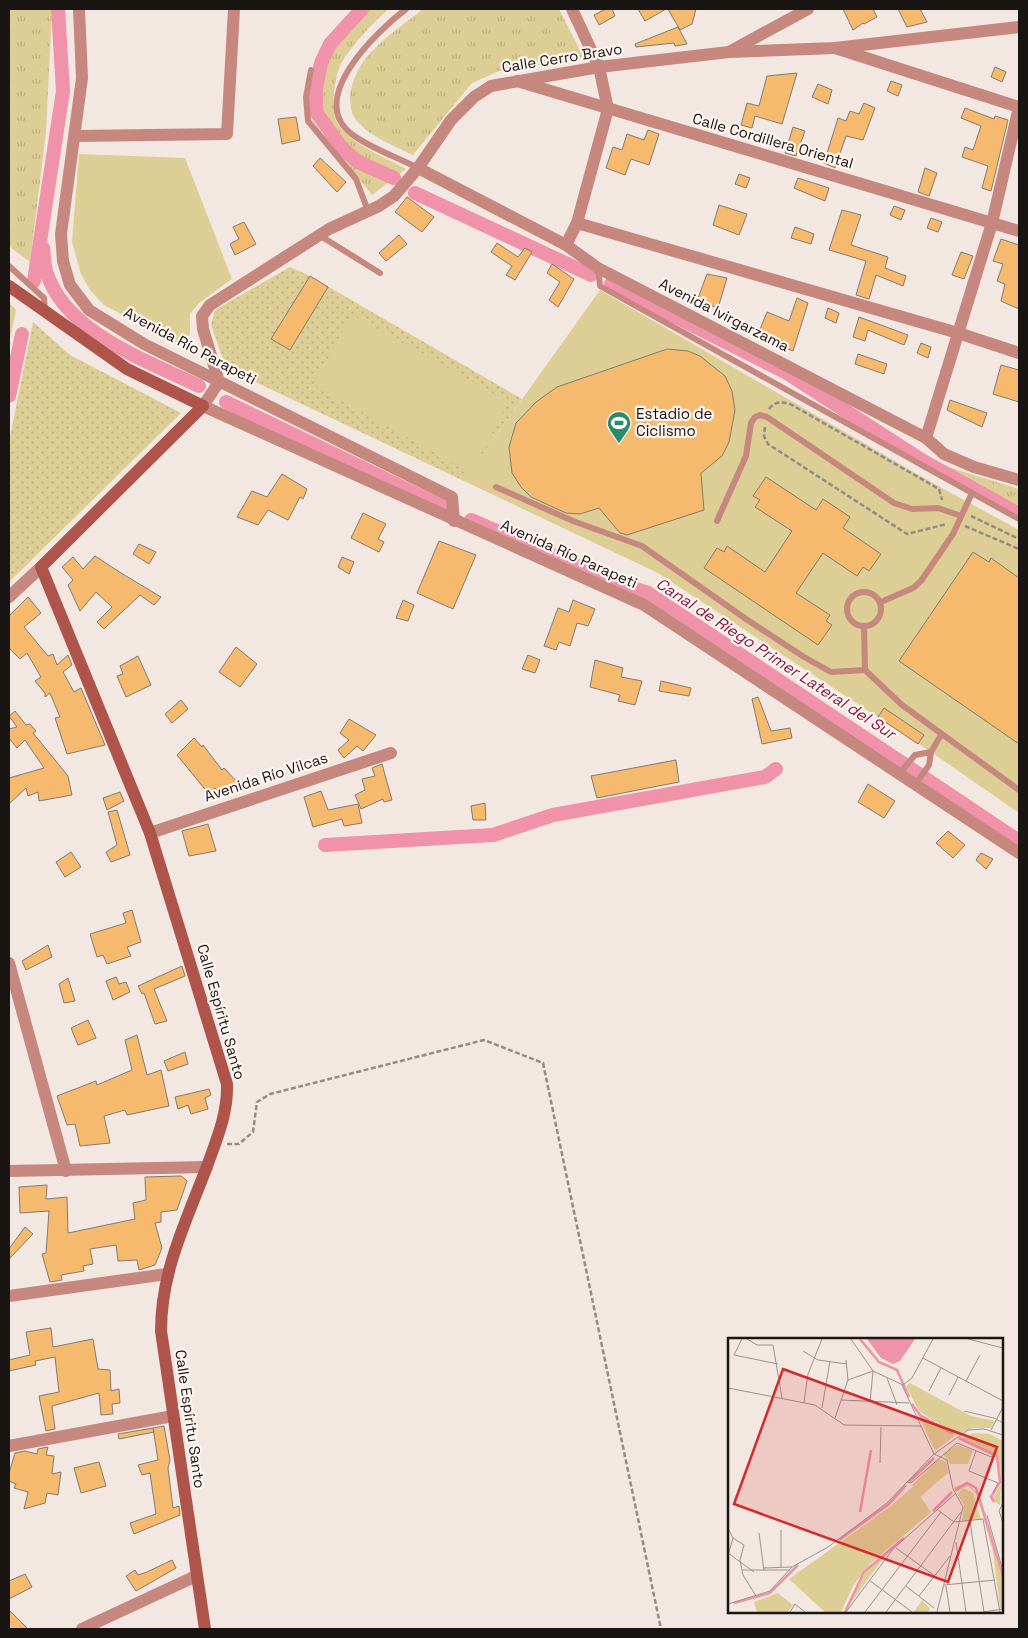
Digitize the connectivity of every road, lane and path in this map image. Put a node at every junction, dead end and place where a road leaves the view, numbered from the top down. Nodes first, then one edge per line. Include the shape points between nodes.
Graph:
1 (79, 9) edge
2 (234, 9) edge
3 (406, 9) edge
4 (572, 9) edge
5 (808, 9) edge
6 (1019, 27) edge
7 (836, 48) junction
8 (729, 52) junction
9 (599, 67) junction
10 (310, 70) dead end
11 (517, 81) junction
12 (1019, 107) edge
13 (608, 110) junction
14 (76, 136) junction
15 (418, 168) junction
16 (368, 211) junction
17 (577, 223) junction
18 (992, 223) junction
19 (1019, 231) edge
20 (319, 235) junction
21 (566, 245) junction
22 (9, 266) edge
23 (598, 268) junction
24 (380, 273) dead end
25 (9, 286) edge
26 (44, 312) junction
27 (958, 333) junction
28 (1019, 353) edge
29 (219, 382) junction
30 (202, 406) junction
31 (926, 438) junction
32 (1019, 480) edge
33 (496, 488) dead end
34 (972, 493) junction
35 (961, 516) junction
36 (1019, 519) edge
37 (454, 521) junction
38 (717, 521) dead end
39 (942, 524) dead end
40 (957, 525) junction
41 (1019, 549) edge
42 (41, 567) junction
43 (9, 596) edge
44 (880, 602) junction
45 (864, 626) junction
46 (866, 670) junction
47 (941, 734) junction
48 (931, 752) junction
49 (391, 753) dead end
50 (899, 774) junction
51 (915, 785) junction
52 (1019, 790) edge
53 (150, 832) junction
54 (1019, 853) edge
55 (9, 964) edge
56 (216, 1144) junction
57 (206, 1167) junction
58 (9, 1171) edge
59 (66, 1171) junction
60 (166, 1274) junction
61 (9, 1296) edge
62 (173, 1416) junction
63 (9, 1446) edge
64 (196, 1576) junction
65 (82, 1629) edge
66 (205, 1629) edge
67 (661, 1629) edge

1 - 14 street, Avenida Río Parapeti via 82,78
2 - 14 street via 227,134
3 - 15 lane via 352,62 338,97 338,111 352,135
4 - 9 street
5 - 8 street
6 - 7 street, Calle Cerro Bravo
7 - 8 street, Calle Cerro Bravo
7 - 12 street
8 - 9 street, Calle Cerro Bravo
9 - 11 street, Calle Cerro Bravo
9 - 13 street
10 - 16 lane via 306,97 308,121 356,179
11 - 13 street, Calle Cordillera Oriental
11 - 15 street, Calle Cerro Bravo via 491,86 474,97 451,120
12 - 18 street
13 - 17 street
13 - 18 street, Calle Cordillera Oriental
14 - 29 street, Avenida Río Parapeti via 61,234 63,260 70,285 89,310 144,344
15 - 16 street, Calle Cerro Bravo via 394,196
15 - 21 street, Avenida Ivirgarzama
16 - 20 street, Calle Cerro Bravo
17 - 21 street
17 - 27 street
18 - 19 street, Calle Cordillera Oriental
18 - 27 street
20 - 24 lane
20 - 29 street, Calle Cerro Bravo via 210,305 202,316
21 - 23 street, Avenida Ivirgarzama
22 - 26 lane via 44,298
23 - 31 street, Avenida Ivirgarzama
23 - 34 lane via 600,286
25 - 26 main road, Avenida Río Parapeti
26 - 30 main road, Avenida Río Parapeti via 127,369
27 - 28 street
27 - 31 street
29 - 30 street
29 - 37 street, Avenida Río Parapeti via 452,497
30 - 37 street, Avenida Río Parapeti
30 - 42 main road
31 - 32 street, Avenida Ivirgarzama via 944,454
33 - 46 lane via 642,546 746,619 832,672
34 - 35 lane
34 - 36 lane
35 - 38 lane via 938,508 912,508 894,503 760,415 751,424 746,456
35 - 40 lane
37 - 50 street, Avenida Río Parapeti via 644,605
39 - 40 path
40 - 41 path via 964,525
40 - 44 lane via 914,588
42 - 43 street
42 - 53 main road, Calle Espíritu Santo
44 - 45 lane via 882,608 878,619
44 - 45 lane via 867,592 851,598 848,614 854,623
45 - 46 lane
46 - 47 lane via 902,705
47 - 48 lane
47 - 52 lane
48 - 50 lane via 915,755
48 - 51 lane via 929,765
49 - 53 street, Avenida Río Vilcas
50 - 51 street, Avenida Río Parapeti
51 - 54 street, Avenida Río Parapeti
53 - 56 main road, Calle Espíritu Santo via 227,1084 227,1104
55 - 59 street
56 - 57 main road, Calle Espíritu Santo
56 - 67 path via 238,1144 253,1132 257,1102 270,1094 484,1040 543,1063
57 - 59 street
57 - 60 main road, Calle Espíritu Santo
58 - 59 street
60 - 61 street
60 - 62 main road, Calle Espíritu Santo via 161,1331
62 - 63 street
62 - 64 main road, Calle Espíritu Santo
64 - 65 street
64 - 66 main road, Calle Espíritu Santo

